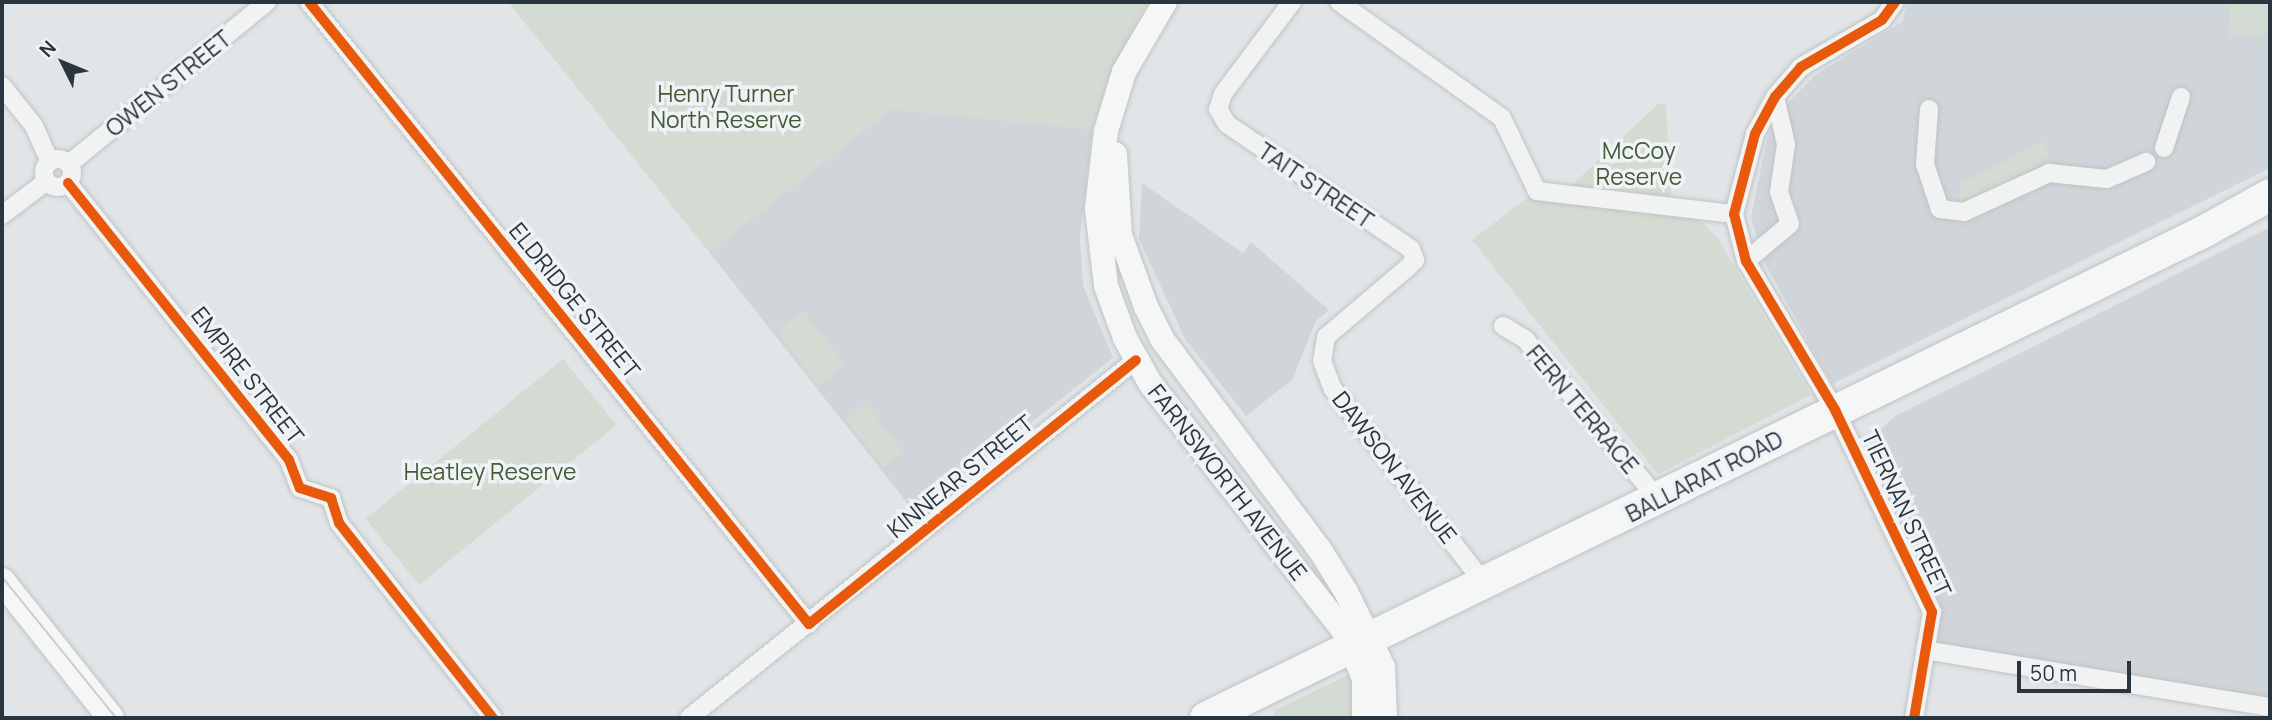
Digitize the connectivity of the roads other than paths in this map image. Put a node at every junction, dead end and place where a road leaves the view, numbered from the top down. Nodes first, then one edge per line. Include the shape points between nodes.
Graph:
1 (267, 2) edge
2 (309, 2) edge
3 (1166, 2) edge
4 (1292, 2) edge
5 (1339, 2) edge
6 (1895, 2) edge
7 (2, 86) edge
8 (1775, 97) junction
9 (2181, 97) dead end
10 (1929, 109) dead end
11 (2164, 148) dead end
12 (50, 162) junction
13 (2146, 162) dead end
14 (69, 164) junction
15 (47, 181) junction
16 (68, 183) junction
17 (2270, 195) edge
18 (2270, 212) edge
19 (1734, 214) junction
20 (2, 215) edge
21 (2203, 232) junction
22 (1415, 260) joint
23 (1746, 261) junction
24 (1503, 326) dead end
25 (1162, 339) junction
26 (1136, 360) junction
27 (1835, 410) junction
28 (1239, 441) junction
29 (1212, 463) junction
30 (1281, 496) junction
31 (1658, 499) junction
32 (1255, 516) junction
33 (2, 581) edge
34 (1484, 583) junction
35 (809, 624) junction
36 (1362, 643) junction
37 (1925, 650) junction
38 (2270, 707) edge
39 (111, 718) edge
40 (494, 718) edge
41 (689, 718) edge
42 (1206, 718) edge
43 (1364, 718) edge
44 (1385, 718) edge
45 (1914, 718) edge

1 - 14 street, OWEN STREET
2 - 35 street, ELDRIDGE STREET
3 - 25 main road, FARNSWORTH AVENUE via 1130,83 1114,168 1123,247
3 - 26 main road, FARNSWORTH AVENUE via 1138,43 1117,89 1098,174 1103,272
4 - 22 street, TAIT STREET via 1223,94 1218,109 1227,124 1411,249
5 - 19 street via 1502,118 1537,191
6 - 8 street via 1882,20 1801,67
7 - 12 street via 34,126
8 - 19 street via 1755,134
8 - 23 street via 1786,144 1779,192 1790,225
9 - 11 street
10 - 13 street via 1925,164 1940,209 1964,212 2049,173 2107,179
12 - 14 street via 58,159
12 - 15 street via 44,173
14 - 16 street
15 - 16 street via 54,186
15 - 20 street
16 - 40 street, EMPIRE STREET via 289,460 300,488 331,498 339,523
17 - 21 highway, BALLARAT ROAD
18 - 21 highway, BALLARAT ROAD
19 - 23 street, TIERNAN STREET
21 - 27 highway, BALLARAT ROAD
22 - 34 street, DAWSON AVENUE via 1339,322 1326,337 1322,361 1333,389
23 - 27 street, TIERNAN STREET
24 - 31 street, FERN TERRACE via 1525,339
25 - 26 main road
25 - 28 main road, FARNSWORTH AVENUE
26 - 29 main road, FARNSWORTH AVENUE
26 - 35 street, KINNEAR STREET
27 - 31 highway, BALLARAT ROAD
27 - 37 street, TIERNAN STREET via 1932,611
28 - 29 main road
28 - 30 main road, FARNSWORTH AVENUE
29 - 32 main road, FARNSWORTH AVENUE
30 - 32 main road
30 - 36 main road, FARNSWORTH AVENUE via 1320,550
31 - 34 highway, BALLARAT ROAD
32 - 36 main road, FARNSWORTH AVENUE
33 - 39 main road
34 - 36 highway, BALLARAT ROAD
35 - 41 street, KINNEAR STREET
36 - 42 highway, BALLARAT ROAD
36 - 43 main road, FARNSWORTH AVENUE
36 - 44 main road, FARNSWORTH AVENUE via 1385,679
37 - 38 street
37 - 45 street, TIERNAN STREET

